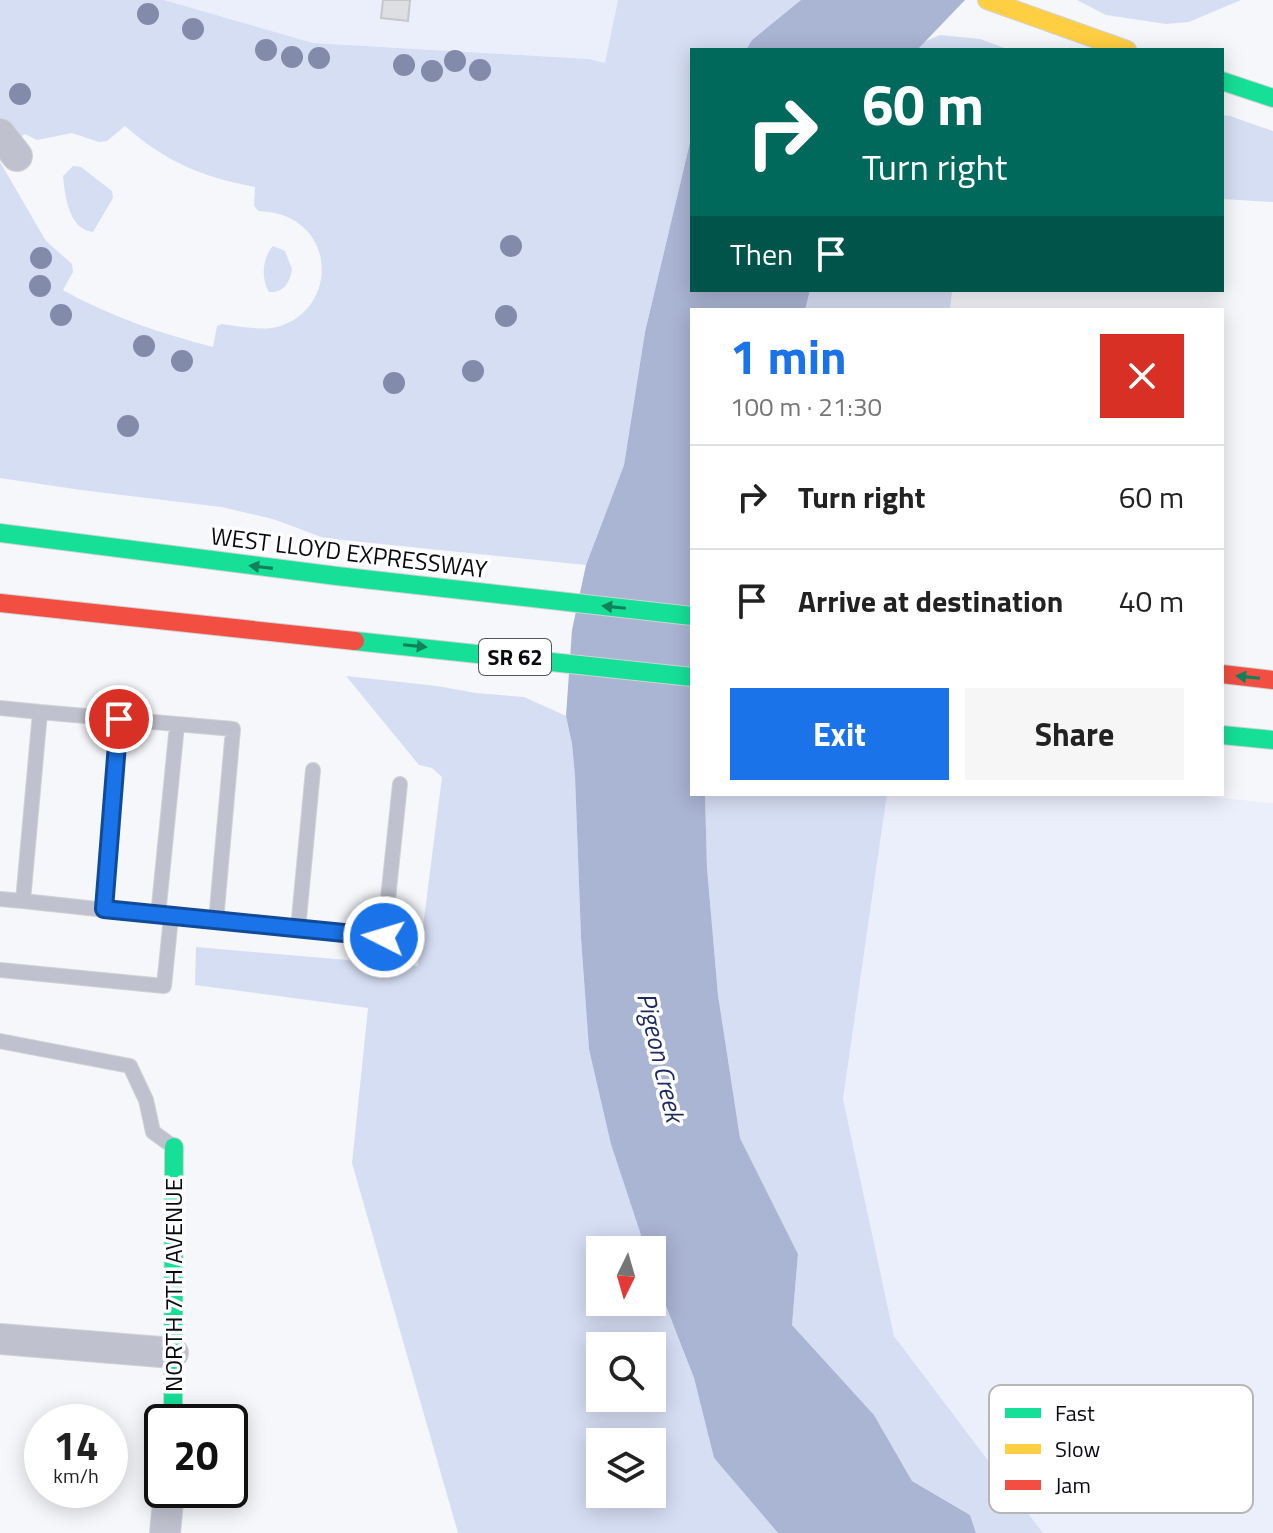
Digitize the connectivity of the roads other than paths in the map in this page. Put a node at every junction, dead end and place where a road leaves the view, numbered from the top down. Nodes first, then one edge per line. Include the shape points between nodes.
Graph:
1 (987, 0) edge
2 (1121, 48) edge
3 (1224, 82) edge
4 (1273, 98) edge
5 (0, 533) edge
6 (0, 603) edge
7 (0, 616) edge
8 (690, 616) edge
9 (166, 620) junction
10 (1224, 674) edge
11 (690, 677) edge
12 (1273, 680) edge
13 (0, 708) edge
14 (40, 712) junction
15 (119, 719) junction
16 (177, 725) junction
17 (1224, 735) edge
18 (1273, 740) edge
19 (313, 770) dead end
20 (400, 784) dead end
21 (0, 899) edge
22 (23, 901) junction
23 (104, 909) junction
24 (164, 916) junction
25 (216, 921) junction
26 (298, 929) junction
27 (0, 970) edge
28 (0, 1041) edge
29 (174, 1147) joint
30 (0, 1339) edge
31 (173, 1353) junction
32 (173, 1404) edge
33 (167, 1508) edge
34 (165, 1533) edge

1 - 2 main road
3 - 4 main road
8 -> 5 main road, WEST LLOYD EXPRESSWAY
6 - 9 main road, SR 62
7 - 9 main road
9 -> 11 main road, SR 62
12 -> 10 main road
13 - 14 lane
14 - 15 lane
14 - 22 lane
15 - 16 lane
15 - 23 lane
16 - 24 lane
16 - 25 lane via 233,729
17 - 18 main road
19 - 26 lane
20 - 26 lane via 384,937
21 - 22 lane
22 - 23 lane
23 - 24 lane
24 - 25 lane
24 - 27 lane via 164,986
25 - 26 lane
28 - 29 lane via 130,1066 153,1132
29 - 31 main road, NORTH 7TH AVENUE
30 - 31 street
31 - 32 main road, NORTH 7TH AVENUE
33 - 34 street

